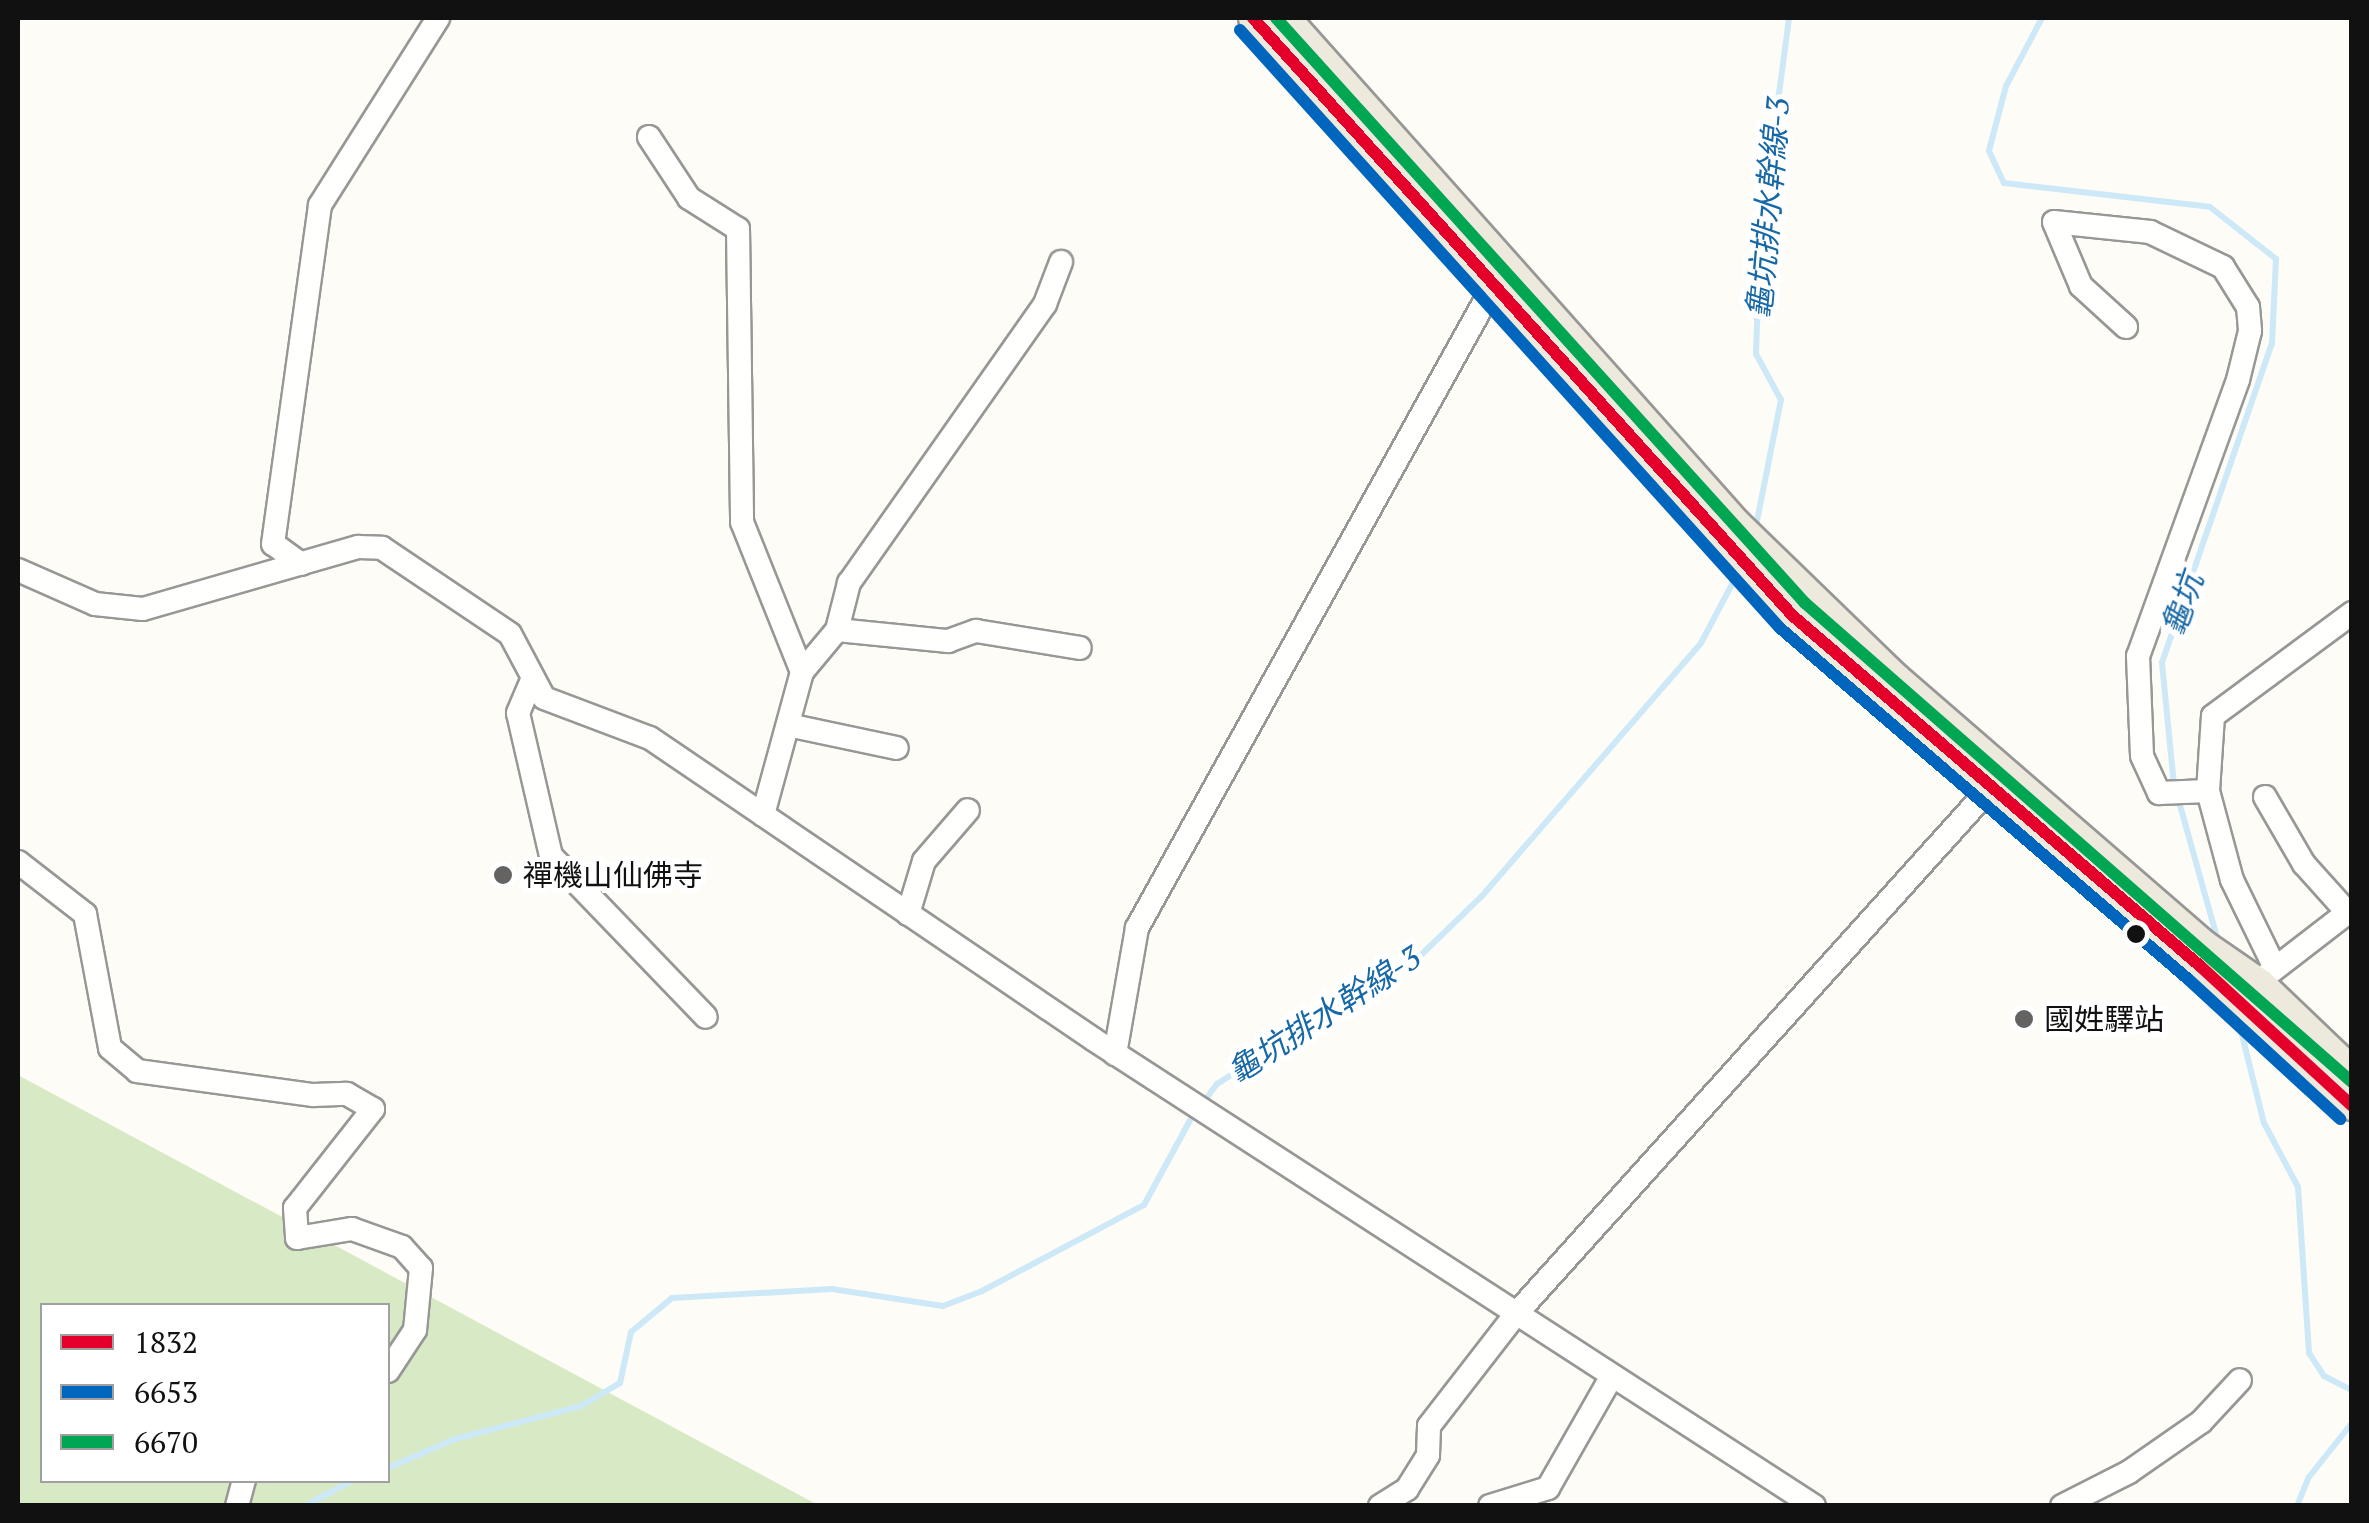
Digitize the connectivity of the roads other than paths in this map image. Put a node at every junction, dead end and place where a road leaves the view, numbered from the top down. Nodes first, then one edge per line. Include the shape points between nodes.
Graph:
1 (438, 18) edge
2 (1253, 18) edge
3 (1286, 18) edge
4 (649, 137) dead end
5 (1061, 262) dead end
6 (1499, 275) junction
7 (2126, 327) dead end
8 (302, 564) junction
9 (18, 570) edge
10 (2352, 612) edge
11 (837, 630) junction
12 (1080, 648) dead end
13 (802, 672) junction
14 (532, 680) junction
15 (788, 726) junction
16 (896, 748) dead end
17 (1997, 781) junction
18 (2207, 791) junction
19 (2265, 796) dead end
20 (968, 810) dead end
21 (763, 815) junction
22 (18, 862) edge
23 (2349, 911) edge
24 (908, 914) junction
25 (2257, 984) junction
26 (706, 1017) dead end
27 (1116, 1054) junction
28 (2352, 1071) edge
29 (2352, 1106) edge
30 (1516, 1314) junction
31 (390, 1368) edge
32 (1612, 1376) junction
33 (2240, 1380) dead end
34 (1380, 1506) edge
35 (1490, 1506) edge
36 (1814, 1506) edge
37 (2062, 1506) edge

1 - 8 lane via 320,205 273,544
2 - 6 main road
3 - 6 main road
4 - 13 lane via 689,198 738,229 742,522
5 - 11 lane via 1045,304 849,583
6 - 17 main road via 1736,541
6 - 27 lane via 1138,928
7 - 18 lane via 2081,286 2054,222 2150,232 2223,267 2248,308 2250,332 2238,380 2138,656 2142,756 2159,793
8 - 9 lane via 143,608 96,604
8 - 14 lane via 358,547 382,548 510,634
10 - 18 lane via 2213,716
11 - 12 lane via 948,641 976,631
11 - 13 lane
13 - 15 lane
14 - 21 lane via 544,698 650,738
14 - 26 lane via 518,713 551,856
15 - 16 lane
15 - 21 lane
17 - 25 main road via 2201,955
17 - 30 lane
18 - 25 lane
19 - 23 lane via 2304,864
20 - 24 lane via 924,861
21 - 24 lane
22 - 31 lane via 84,914 110,1048 137,1070 347,1094 373,1109 295,1208 297,1238 352,1229 402,1247 421,1268 415,1330
23 - 25 lane
24 - 27 lane
25 - 28 main road
25 - 29 main road
27 - 30 lane
30 - 32 lane
30 - 34 lane via 1428,1426 1428,1455 1407,1488
32 - 35 lane via 1548,1488
32 - 36 lane
33 - 37 lane via 2200,1422 2130,1472

